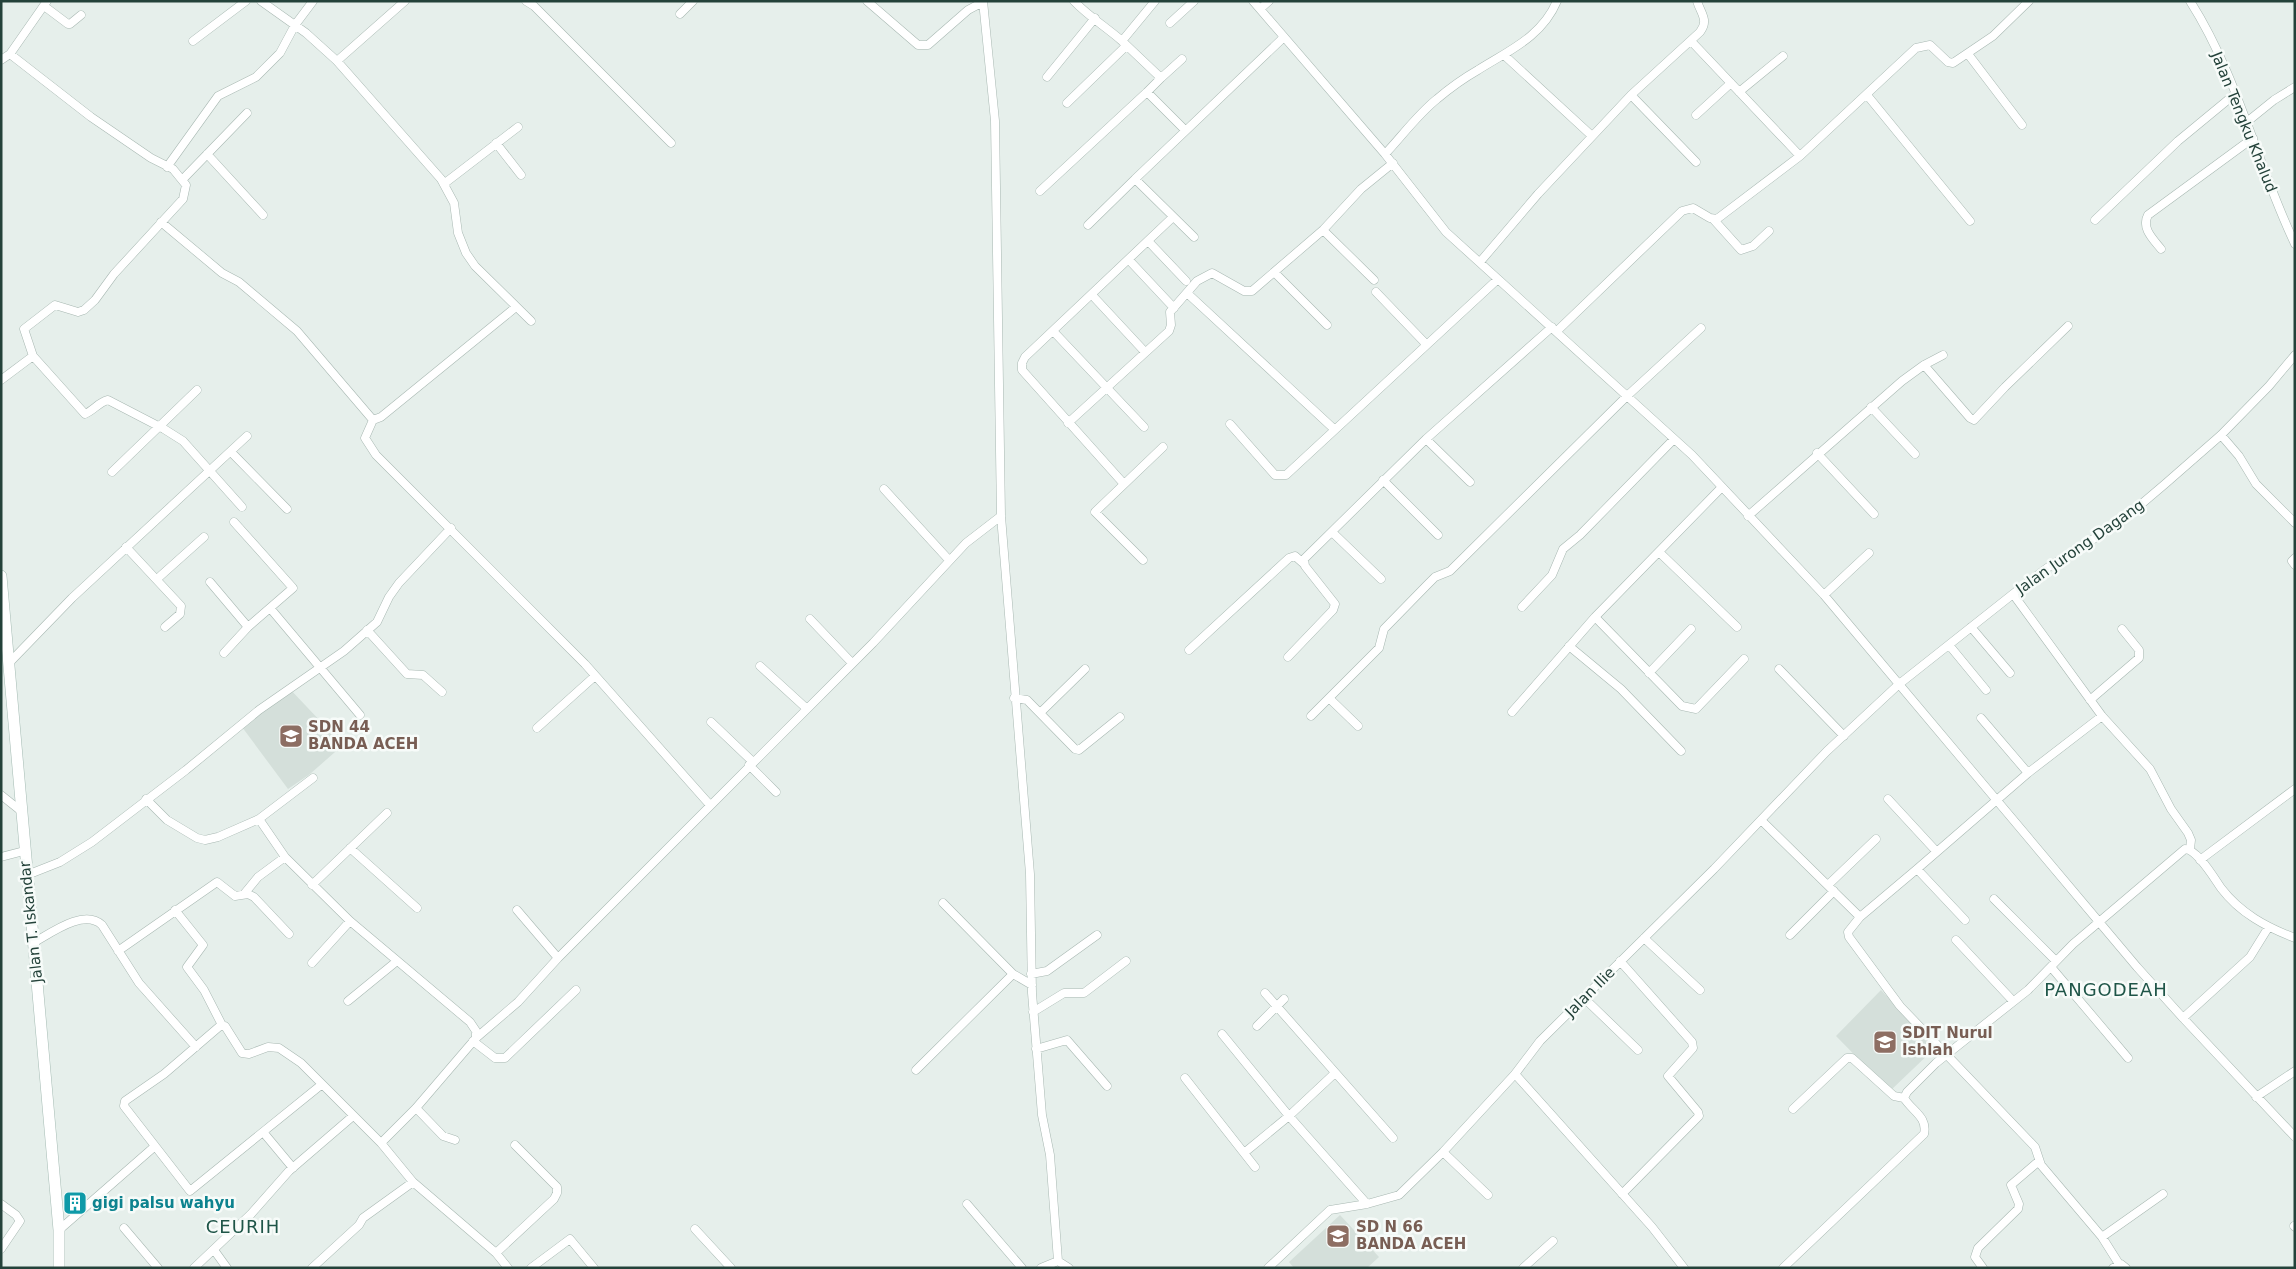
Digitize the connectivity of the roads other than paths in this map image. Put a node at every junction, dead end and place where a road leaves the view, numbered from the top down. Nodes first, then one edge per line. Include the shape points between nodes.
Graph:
1 (246, 1) edge
2 (262, 1) edge
3 (313, 1) edge
4 (405, 1) edge
5 (526, 1) edge
6 (693, 1) edge
7 (867, 1) edge
8 (1074, 1) edge
9 (1155, 1) edge
10 (1194, 1) edge
11 (1254, 1) edge
12 (1269, 1) edge
13 (1556, 1) edge
14 (1697, 1) edge
15 (2029, 1) edge
16 (2190, 1) edge
17 (983, 2) edge
18 (45, 4) edge
19 (1260, 9) junction
20 (680, 14) dead end
21 (81, 15) dead end
22 (1095, 18) junction
23 (1170, 23) dead end
24 (295, 25) junction
25 (1283, 38) junction
26 (193, 41) dead end
27 (1691, 41) junction
28 (1124, 43) junction
29 (10, 54) junction
30 (1968, 54) junction
31 (1504, 55) junction
32 (1783, 56) dead end
33 (1182, 58) dead end
34 (1, 60) edge
35 (336, 61) junction
36 (1047, 77) dead end
37 (1161, 78) junction
38 (1730, 83) junction
39 (2295, 87) edge
40 (1147, 92) junction
41 (1739, 92) junction
42 (1631, 94) junction
43 (2235, 94) junction
44 (1867, 95) junction
45 (1067, 103) dead end
46 (247, 113) dead end
47 (1696, 115) dead end
48 (2248, 121) junction
49 (2022, 125) dead end
50 (518, 127) dead end
51 (1185, 130) junction
52 (1592, 136) junction
53 (2253, 138) junction
54 (496, 143) junction
55 (670, 143) dead end
56 (207, 154) junction
57 (1385, 154) junction
58 (1800, 156) junction
59 (1696, 162) dead end
60 (1393, 164) junction
61 (166, 167) junction
62 (521, 175) dead end
63 (441, 178) junction
64 (182, 179) junction
65 (1135, 179) junction
66 (1040, 191) dead end
67 (263, 215) dead end
68 (1172, 217) junction
69 (1714, 220) junction
70 (2095, 220) dead end
71 (1970, 221) dead end
72 (161, 222) junction
73 (1088, 225) dead end
74 (1323, 230) junction
75 (1769, 232) dead end
76 (1194, 237) dead end
77 (1148, 241) junction
78 (2295, 244) edge
79 (2161, 249) dead end
80 (1129, 260) junction
81 (1480, 262) junction
82 (1274, 272) junction
83 (1498, 278) junction
84 (1374, 280) dead end
85 (1186, 281) dead end
86 (1376, 292) dead end
87 (1187, 293) junction
88 (1092, 295) junction
89 (516, 307) junction
90 (1174, 308) junction
91 (531, 321) dead end
92 (1327, 325) dead end
93 (2068, 326) dead end
94 (1701, 328) dead end
95 (1554, 329) junction
96 (1053, 331) junction
97 (1426, 344) junction
98 (1145, 352) junction
99 (1943, 355) dead end
100 (2295, 355) edge
101 (32, 356) junction
102 (1924, 365) junction
103 (1, 380) edge
104 (1106, 388) junction
105 (197, 390) dead end
106 (1627, 396) junction
107 (1871, 407) junction
108 (373, 420) junction
109 (1068, 422) junction
110 (1230, 424) dead end
111 (159, 426) junction
112 (1144, 427) dead end
113 (1334, 429) junction
114 (2221, 435) junction
115 (247, 436) dead end
116 (1426, 439) junction
117 (1674, 439) junction
118 (1163, 447) dead end
119 (231, 452) junction
120 (1817, 453) junction
121 (1915, 454) dead end
122 (210, 471) junction
123 (112, 472) dead end
124 (1383, 480) junction
125 (1470, 482) dead end
126 (1124, 484) junction
127 (1722, 487) junction
128 (884, 488) dead end
129 (242, 507) dead end
130 (287, 509) dead end
131 (1874, 514) dead end
132 (1001, 516) junction
133 (1748, 516) junction
134 (234, 522) dead end
135 (2295, 523) edge
136 (451, 528) junction
137 (1332, 532) junction
138 (1438, 535) dead end
139 (204, 537) dead end
140 (126, 547) junction
141 (1659, 552) junction
142 (1869, 553) dead end
143 (2295, 558) edge
144 (949, 560) junction
145 (1143, 560) dead end
146 (1303, 563) junction
147 (2295, 565) edge
148 (1, 576) edge
149 (157, 579) junction
150 (1381, 579) dead end
151 (210, 582) dead end
152 (2013, 594) junction
153 (1824, 595) junction
154 (1522, 607) dead end
155 (270, 608) junction
156 (1596, 617) junction
157 (810, 619) dead end
158 (165, 627) dead end
159 (248, 627) junction
160 (1737, 627) dead end
161 (1972, 627) junction
162 (1691, 629) dead end
163 (2122, 629) dead end
164 (367, 630) junction
165 (1949, 645) junction
166 (1568, 646) junction
167 (1189, 650) dead end
168 (224, 653) dead end
169 (1288, 657) dead end
170 (1744, 659) dead end
171 (10, 662) junction
172 (852, 663) junction
173 (760, 666) dead end
174 (319, 668) junction
175 (1780, 669) dead end
176 (1085, 670) dead end
177 (1649, 673) junction
178 (2010, 673) dead end
179 (595, 676) junction
180 (1898, 686) junction
181 (1986, 690) dead end
182 (442, 692) dead end
183 (1014, 698) junction
184 (1329, 698) junction
185 (2090, 700) junction
186 (806, 708) junction
187 (1512, 712) dead end
188 (1040, 713) junction
189 (360, 716) dead end
190 (1311, 716) dead end
191 (2102, 716) junction
192 (1120, 717) dead end
193 (1982, 718) dead end
194 (711, 722) dead end
195 (1358, 726) dead end
196 (537, 728) dead end
197 (1844, 736) junction
198 (1681, 751) dead end
199 (751, 764) junction
200 (2028, 773) junction
201 (313, 778) dead end
202 (2295, 789) edge
203 (776, 792) dead end
204 (1, 795) edge
205 (146, 799) junction
206 (1888, 799) dead end
207 (1996, 799) junction
208 (710, 805) junction
209 (21, 811) junction
210 (387, 813) dead end
211 (259, 819) junction
212 (1761, 820) junction
213 (1876, 839) dead end
214 (350, 848) junction
215 (2190, 849) junction
216 (24, 851) junction
217 (1936, 851) junction
218 (1, 857) edge
219 (285, 857) junction
220 (2200, 860) junction
221 (1917, 869) junction
222 (27, 875) junction
223 (312, 885) junction
224 (1831, 888) junction
225 (244, 894) junction
226 (1994, 899) dead end
227 (943, 903) dead end
228 (417, 908) dead end
229 (175, 910) junction
230 (517, 910) dead end
231 (1860, 917) junction
232 (1965, 920) dead end
233 (350, 921) junction
234 (2101, 922) junction
235 (2268, 928) junction
236 (289, 934) dead end
237 (1097, 934) dead end
238 (1790, 935) dead end
239 (1644, 938) junction
240 (2295, 938) edge
241 (1956, 940) dead end
242 (33, 943) junction
243 (118, 951) junction
244 (558, 958) junction
245 (397, 961) junction
246 (1126, 961) dead end
247 (1620, 961) junction
248 (312, 963) dead end
249 (2053, 964) junction
250 (1014, 974) junction
251 (1031, 974) junction
252 (1032, 985) junction
253 (576, 990) dead end
254 (1700, 990) dead end
255 (1265, 993) dead end
256 (1584, 998) junction
257 (1284, 999) dead end
258 (348, 1001) dead end
259 (2013, 1001) junction
260 (1277, 1007) junction
261 (1033, 1012) junction
262 (2183, 1018) junction
263 (222, 1025) junction
264 (1256, 1026) dead end
265 (1222, 1034) dead end
266 (474, 1039) junction
267 (196, 1047) junction
268 (1036, 1049) junction
269 (1638, 1050) dead end
270 (1946, 1055) junction
271 (2128, 1058) dead end
272 (916, 1070) dead end
273 (2295, 1071) edge
274 (1335, 1073) junction
275 (1515, 1074) junction
276 (1185, 1078) dead end
277 (321, 1085) junction
278 (1107, 1086) dead end
279 (2256, 1097) junction
280 (1904, 1098) junction
281 (416, 1108) junction
282 (1793, 1109) dead end
283 (353, 1116) junction
284 (1289, 1116) junction
285 (263, 1132) junction
286 (2295, 1136) edge
287 (1393, 1138) dead end
288 (455, 1140) dead end
289 (382, 1143) junction
290 (515, 1145) dead end
291 (154, 1147) junction
292 (1443, 1152) junction
293 (1244, 1153) junction
294 (2039, 1161) junction
295 (1255, 1167) dead end
296 (293, 1168) junction
297 (413, 1182) junction
298 (1622, 1194) junction
299 (2162, 1194) dead end
300 (1488, 1195) dead end
301 (1, 1204) edge
302 (967, 1204) dead end
303 (1367, 1204) junction
304 (124, 1228) dead end
305 (695, 1229) dead end
306 (60, 1230) junction
307 (2102, 1237) junction
308 (1554, 1241) dead end
309 (1, 1250) edge
310 (214, 1250) junction
311 (496, 1253) junction
312 (1058, 1261) junction
313 (2120, 1267) edge
314 (59, 1268) edge
315 (158, 1268) edge
316 (194, 1268) edge
317 (226, 1268) edge
318 (312, 1268) edge
319 (508, 1268) edge
320 (531, 1268) edge
321 (594, 1268) edge
322 (731, 1268) edge
323 (1022, 1268) edge
324 (1041, 1268) edge
325 (1069, 1268) edge
326 (1268, 1268) edge
327 (1523, 1268) edge
328 (1684, 1268) edge
329 (1783, 1268) edge
330 (1983, 1268) edge

1 - 26 street
2 - 24 street
3 - 24 street
4 - 35 street
5 - 55 street
6 - 20 street
7 - 17 street via 922,46 928,45 968,10
8 - 22 street via 1086,14
9 - 28 street
10 - 23 street
11 - 19 street
12 - 19 street
13 - 31 street via 1537,30
14 - 27 street via 1705,26
15 - 30 street via 1993,36
16 - 43 street, Jalan Tengku Khalud via 2216,48
17 - 132 street via 995,121
18 - 21 street via 68,24
18 - 29 street
19 - 25 street
22 - 28 street
22 - 36 street
24 - 35 street
24 - 61 street via 280,52 256,77 218,96
25 - 51 street
25 - 57 street
27 - 38 street
27 - 42 street
28 - 37 street
28 - 45 street
29 - 34 street
29 - 61 street via 91,117
30 - 44 street via 1953,63 1948,62 1930,45 1923,45
30 - 49 street
31 - 52 street
31 - 57 street via 1435,100
32 - 41 street
33 - 37 street
35 - 63 street
37 - 40 street
38 - 41 street
38 - 47 street
39 - 48 street
40 - 51 street
40 - 66 street
41 - 58 street
42 - 52 street
42 - 59 street
43 - 48 street, Jalan Tengku Khalud
43 - 70 street via 2178,141
44 - 58 street
44 - 71 street
46 - 56 street
48 - 53 street, Jalan Tengku Khalud
50 - 54 street
51 - 65 street
52 - 81 street
53 - 78 street, Jalan Tengku Khalud
53 - 79 street via 2148,216 2145,227
54 - 62 street
54 - 63 street via 445,183
56 - 64 street
56 - 67 street
57 - 60 street
58 - 69 street
60 - 74 street via 1360,189
60 - 81 street via 1446,232
61 - 64 street via 173,169
63 - 89 street via 454,203 458,233 466,253
64 - 72 street via 186,193
65 - 68 street
65 - 73 street
68 - 76 street
68 - 77 street
69 - 75 street via 1741,250 1753,246
69 - 95 street via 1696,209 1682,211
72 - 101 street via 84,310 78,312 55,305 24,329
72 - 108 street via 222,273 245,286 297,331
74 - 82 street
74 - 84 street
77 - 80 street
77 - 85 street
80 - 88 street
80 - 90 street
81 - 83 street
82 - 87 street via 1252,290 1244,291 1212,273 1197,281
82 - 92 street
83 - 95 street
83 - 97 street
86 - 97 street
87 - 90 street
87 - 113 street
88 - 96 street
88 - 98 street
89 - 91 street
89 - 108 street via 381,417
90 - 98 street via 1170,312 1168,331
93 - 102 street via 1974,420
94 - 106 street
95 - 106 street
95 - 116 street
96 - 104 street
96 - 109 street via 1026,357 1022,370
97 - 113 street
98 - 104 street
99 - 102 street
100 - 114 street, Jalan Jurong Dagang via 2270,386
101 - 103 street
101 - 111 street via 85,414 108,400
102 - 107 street
104 - 109 street
104 - 112 street
105 - 111 street
106 - 117 street
106 - 184 street via 1450,571 1427,585 1384,629 1380,648
107 - 120 street
107 - 121 street
108 - 136 street via 365,438 370,448
109 - 126 street
110 - 113 street via 1278,476 1286,474
111 - 122 street via 183,441
111 - 123 street
114 - 135 street via 2256,484
114 - 152 street, Jalan Jurong Dagang via 2119,523 2047,568
115 - 119 street
116 - 124 street
116 - 125 street
117 - 127 street
117 - 154 street via 1563,549 1552,575
118 - 126 street
119 - 122 street
119 - 130 street
120 - 131 street
120 - 133 street
122 - 129 street
122 - 140 street
124 - 137 street
124 - 138 street
126 - 145 street via 1095,512
127 - 133 street
127 - 141 street
128 - 144 street
132 - 144 street
132 - 183 street
133 - 153 street
134 - 155 street via 293,588
136 - 164 street via 399,583 381,616
136 - 179 street
137 - 146 street
137 - 150 street
139 - 149 street
140 - 149 street
140 - 171 street
141 - 156 street
141 - 160 street
142 - 153 street
143 - 147 street via 2292,561
144 - 172 street
146 - 167 street via 1295,556 1289,558
146 - 169 street via 1335,604 1334,610
148 - 171 street, Jalan T. Iskandar
149 - 158 street via 181,606 180,614
151 - 159 street
152 - 161 street, Jalan Jurong Dagang
152 - 185 street
153 - 180 street
155 - 159 street
155 - 174 street
156 - 166 street
156 - 177 street
157 - 172 street
159 - 168 street
161 - 165 street, Jalan Jurong Dagang
161 - 178 street
162 - 177 street
163 - 185 street via 2139,650 2139,658
164 - 174 street
164 - 182 street via 407,674 423,675
165 - 180 street, Jalan Jurong Dagang
165 - 181 street
166 - 187 street
166 - 198 street via 1621,689
170 - 177 street via 1696,709 1682,706
171 - 209 street, Jalan T. Iskandar
172 - 186 street
173 - 186 street
174 - 189 street
174 - 205 street via 259,710
175 - 197 street
176 - 188 street
179 - 196 street
179 - 208 street
180 - 197 street, Jalan Ilie
180 - 207 street
183 - 188 street via 1027,700
183 - 251 street via 1030,874
184 - 190 street
184 - 195 street
185 - 191 street
186 - 199 street
188 - 192 street via 1079,750
191 - 200 street
191 - 215 street via 2150,769 2188,833
193 - 200 street
194 - 199 street
197 - 212 street, Jalan Ilie
199 - 203 street
199 - 208 street
200 - 207 street
201 - 211 street
202 - 220 street
204 - 209 street
205 - 211 street via 167,820 205,840
205 - 222 street via 92,842 60,862
206 - 217 street
207 - 217 street
207 - 234 street
208 - 244 street
209 - 216 street, Jalan T. Iskandar
210 - 214 street
211 - 219 street
212 - 224 street
212 - 239 street, Jalan Ilie
213 - 224 street
214 - 223 street
214 - 228 street
215 - 220 street
215 - 234 street via 2185,849 2155,873
216 - 218 street
216 - 222 street, Jalan T. Iskandar
217 - 221 street
219 - 223 street
219 - 225 street via 258,877
220 - 235 street via 2227,896
221 - 231 street
221 - 232 street
222 - 242 street, Jalan T. Iskandar
223 - 233 street
224 - 231 street
224 - 238 street
225 - 229 street via 235,896 217,882
225 - 236 street via 254,897
226 - 249 street
227 - 250 street
229 - 243 street
229 - 263 street via 202,945 187,967 204,990
230 - 244 street
231 - 270 street via 1848,932 1850,937 1900,1006
233 - 245 street
233 - 248 street
234 - 249 street
234 - 262 street
235 - 240 street
235 - 262 street via 2250,957
237 - 251 street via 1047,971
239 - 247 street, Jalan Ilie
239 - 254 street
241 - 259 street
242 - 243 street via 65,925 90,918 102,925
242 - 306 street, Jalan T. Iskandar
243 - 267 street via 139,983
244 - 266 street via 518,1002
245 - 258 street
245 - 266 street via 470,1022 476,1031
246 - 261 street via 1084,993 1064,993
247 - 256 street, Jalan Ilie
247 - 298 street via 1692,1042 1693,1048 1668,1076 1699,1116
249 - 259 street
249 - 271 street
250 - 252 street
250 - 272 street
251 - 252 street
252 - 261 street
253 - 266 street via 505,1058 495,1058
255 - 260 street
256 - 269 street
256 - 275 street, Jalan Ilie via 1540,1041
257 - 260 street
259 - 270 street
260 - 264 street
260 - 274 street
261 - 268 street
262 - 279 street
263 - 267 street
263 - 277 street via 242,1053 279,1048 301,1063
265 - 284 street
266 - 281 street
267 - 291 street via 125,1101 126,1109
268 - 278 street via 1068,1040
268 - 312 street via 1042,1115 1050,1155
270 - 280 street
270 - 294 street via 2035,1147
273 - 279 street
274 - 284 street
274 - 287 street
275 - 292 street, Jalan Ilie
275 - 298 street
276 - 293 street
277 - 283 street
277 - 285 street
279 - 286 street
280 - 282 street via 1894,1096 1852,1058 1847,1058
280 - 329 street via 1924,1120 1924,1134
281 - 288 street via 443,1136
281 - 289 street
283 - 289 street
283 - 296 street
284 - 293 street
284 - 303 street
285 - 291 street via 190,1191
285 - 296 street
289 - 297 street
290 - 311 street via 557,1188 557,1193
291 - 306 street
292 - 300 street
292 - 303 street, Jalan Ilie via 1399,1196
293 - 295 street
294 - 307 street
294 - 330 street via 2011,1184 2018,1209 1978,1248 1975,1257
296 - 310 street
297 - 311 street
297 - 318 street via 363,1218
298 - 328 street
299 - 307 street
301 - 309 street via 20,1221
302 - 323 street
303 - 326 street, Jalan Ilie via 1330,1210
304 - 315 street
305 - 322 street
306 - 314 street, Jalan T. Iskandar
307 - 313 street
308 - 327 street
310 - 316 street
310 - 317 street
311 - 319 street
312 - 324 street
312 - 325 street
320 - 321 street via 570,1239

